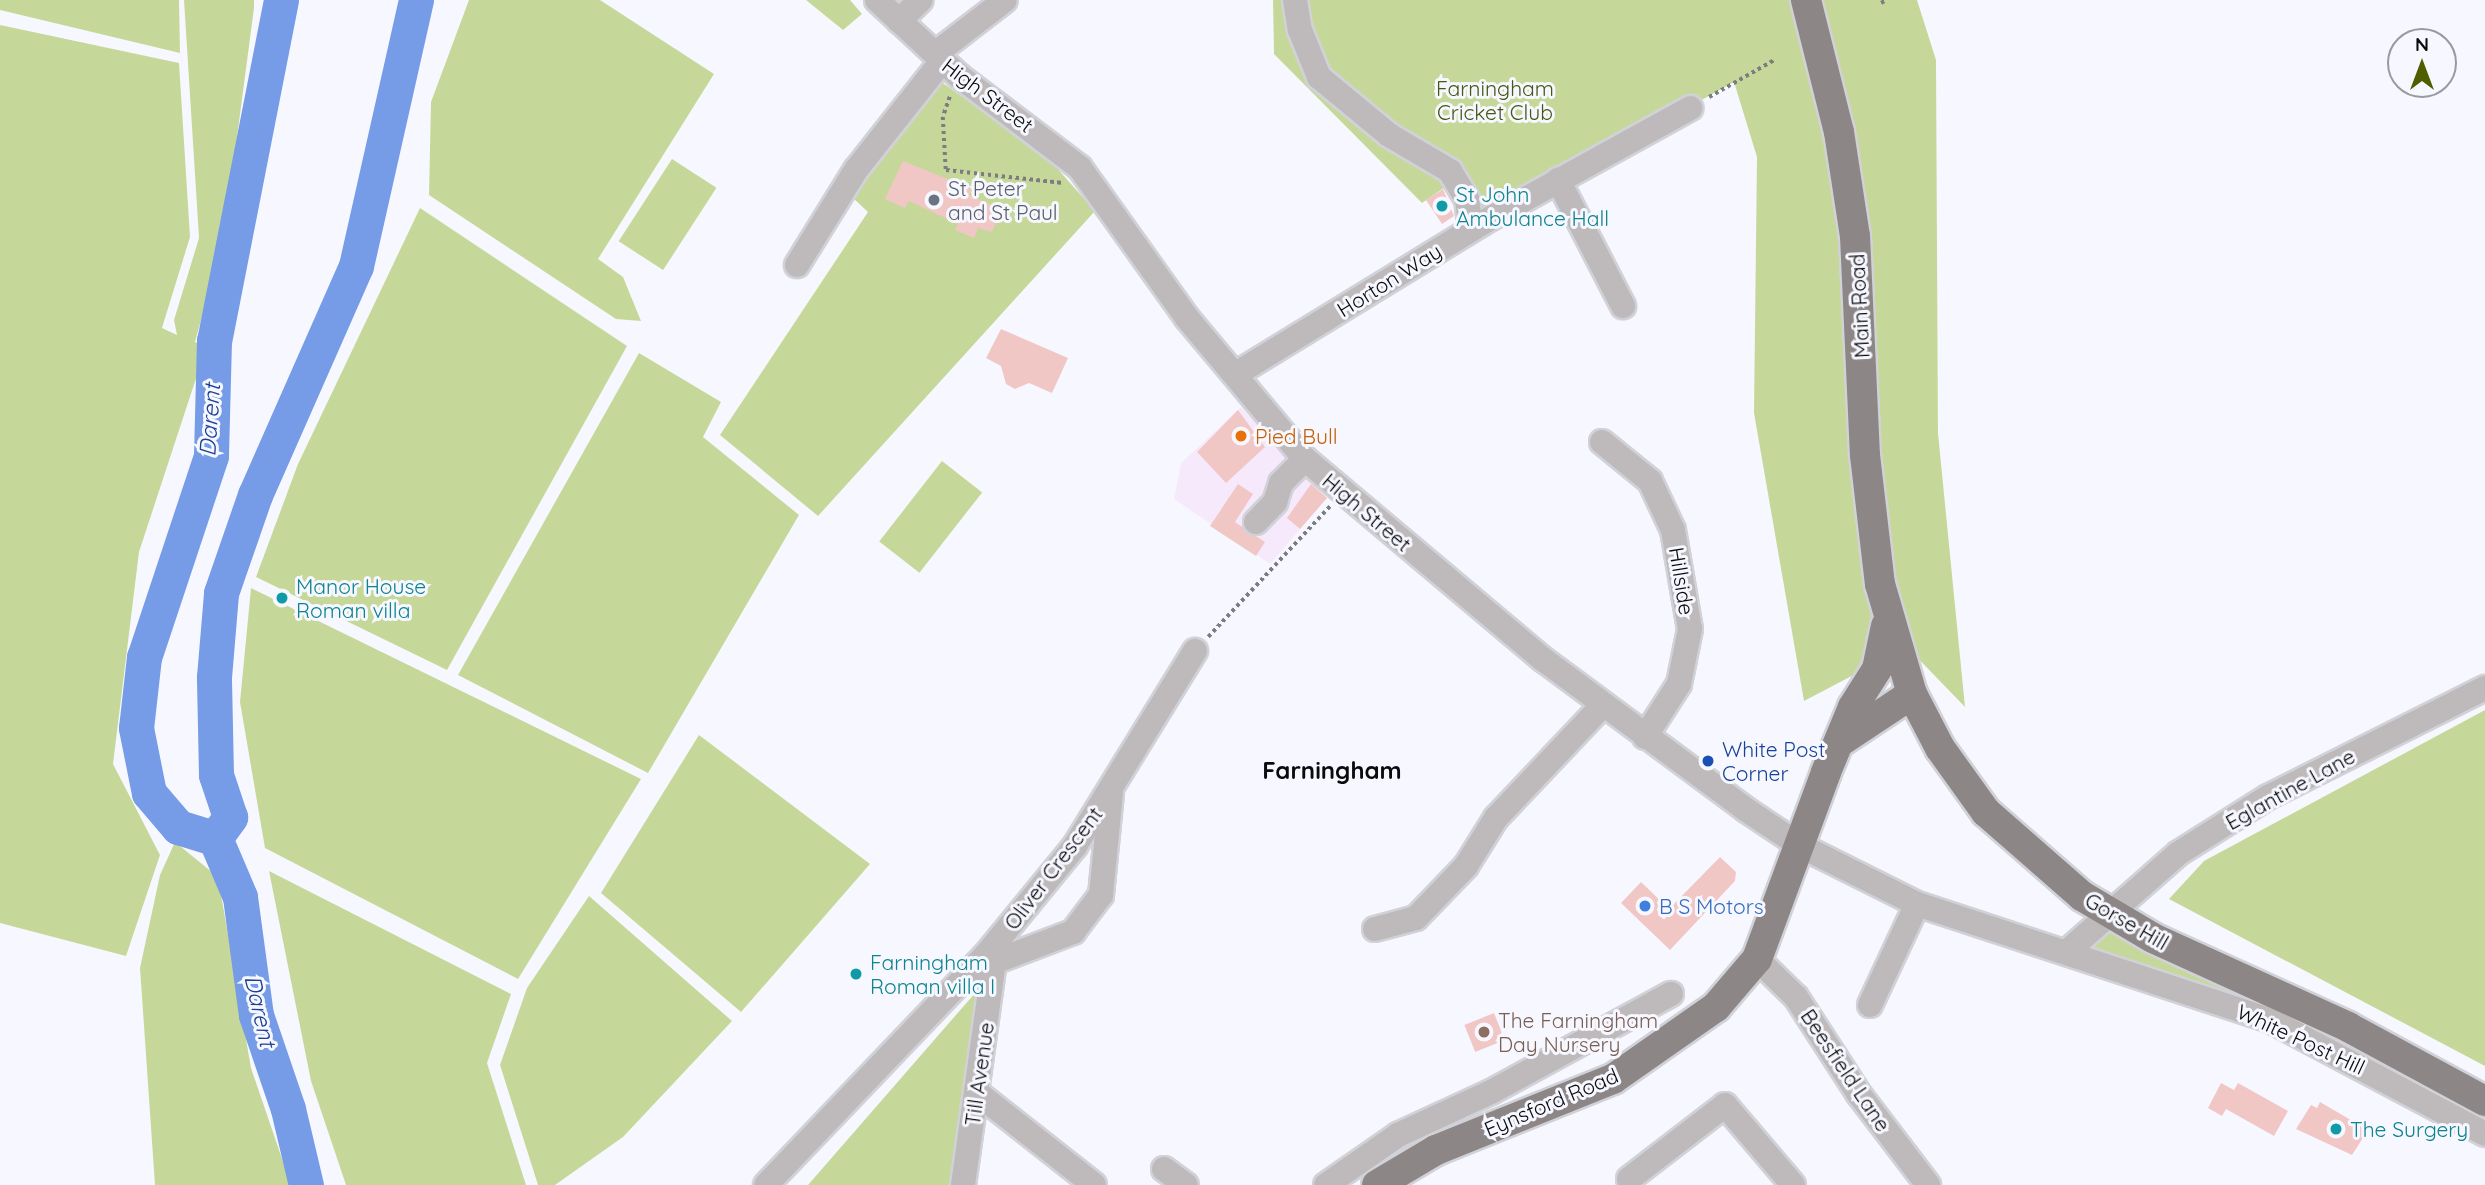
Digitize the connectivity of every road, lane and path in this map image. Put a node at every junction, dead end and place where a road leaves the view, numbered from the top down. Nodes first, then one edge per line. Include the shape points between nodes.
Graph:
1 (877, 0) edge
2 (921, 0) edge
3 (1005, 0) edge
4 (1295, 0) edge
5 (1806, 0) edge
6 (899, 21) junction
7 (1774, 60) dead end
8 (945, 64) junction
9 (1690, 108) joint
10 (1558, 180) junction
11 (1098, 188) junction
12 (1471, 230) junction
13 (797, 265) dead end
14 (1623, 306) dead end
15 (1236, 374) junction
16 (1602, 442) dead end
17 (1306, 459) junction
18 (1343, 492) junction
19 (1256, 522) dead end
20 (1887, 616) junction
21 (1195, 651) joint
22 (2485, 688) edge
23 (1912, 694) junction
24 (1603, 705) junction
25 (1645, 737) junction
26 (1841, 741) junction
27 (1111, 791) junction
28 (1799, 845) junction
29 (1917, 904) junction
30 (2112, 915) junction
31 (1375, 929) dead end
32 (2070, 949) junction
33 (989, 959) junction
34 (1758, 959) junction
35 (1671, 994) dead end
36 (1870, 1004) dead end
37 (976, 1092) junction
38 (1491, 1092) junction
39 (2485, 1101) edge
40 (1491, 1127) junction
41 (2485, 1133) edge
42 (1164, 1169) dead end
43 (1629, 1179) dead end
44 (1923, 1183) edge
45 (766, 1185) edge
46 (964, 1185) edge
47 (1094, 1185) edge
48 (1186, 1185) edge
49 (1326, 1185) edge
50 (1377, 1185) edge
51 (1793, 1185) edge

1 - 6 street, High Street
2 - 6 street
3 - 8 street
4 - 12 street via 1300,30 1319,77 1389,135 1450,170 1467,199
5 - 20 main road, Main Road via 1839,132 1855,236 1868,505
6 - 8 street, High Street
7 - 9 path
8 - 11 street, High Street via 1056,146
8 - 11 path via 946,170
8 - 13 street via 856,170
9 - 10 street, Horton Way
10 - 12 street, Horton Way
10 - 14 street
11 - 15 street, High Street via 1187,318
12 - 15 street, Horton Way
15 - 17 street, High Street
16 - 25 street, Hillside via 1650,481 1673,530 1690,629 1679,684
17 - 18 street, High Street
17 - 19 street via 1281,483 1275,502
18 - 21 path
18 - 24 street, High Street
20 - 23 main road, Gorse Hill
20 - 26 main road, Eynsford Road via 1877,669 1853,707
21 - 27 street, Oliver Crescent
22 - 30 street, Eglantine Lane via 2268,797 2179,853
23 - 26 main road
23 - 30 main road, Gorse Hill via 1940,748 1986,812 2047,868
24 - 25 street, High Street
24 - 31 street via 1496,818 1466,866 1416,918
25 - 28 street, High Street
26 - 28 main road, Eynsford Road
27 - 33 street, Oliver Crescent
27 - 33 street via 1101,895 1073,932
28 - 29 street, White Post Hill
28 - 34 main road, Eynsford Road
29 - 32 street, White Post Hill
29 - 36 street
30 - 32 street
30 - 39 main road, Gorse Hill via 2348,1027
32 - 41 street, White Post Hill via 2270,1020
33 - 37 street, Till Avenue
33 - 45 street, Oliver Crescent
34 - 40 main road, Eynsford Road via 1716,1007 1668,1045 1613,1079
34 - 44 street, Beesfield Lane via 1796,997
35 - 38 street
37 - 46 street, Till Avenue
37 - 47 street
38 - 40 street
38 - 49 street via 1398,1135
40 - 50 main road, Eynsford Road
42 - 48 street
43 - 51 street via 1725,1105

